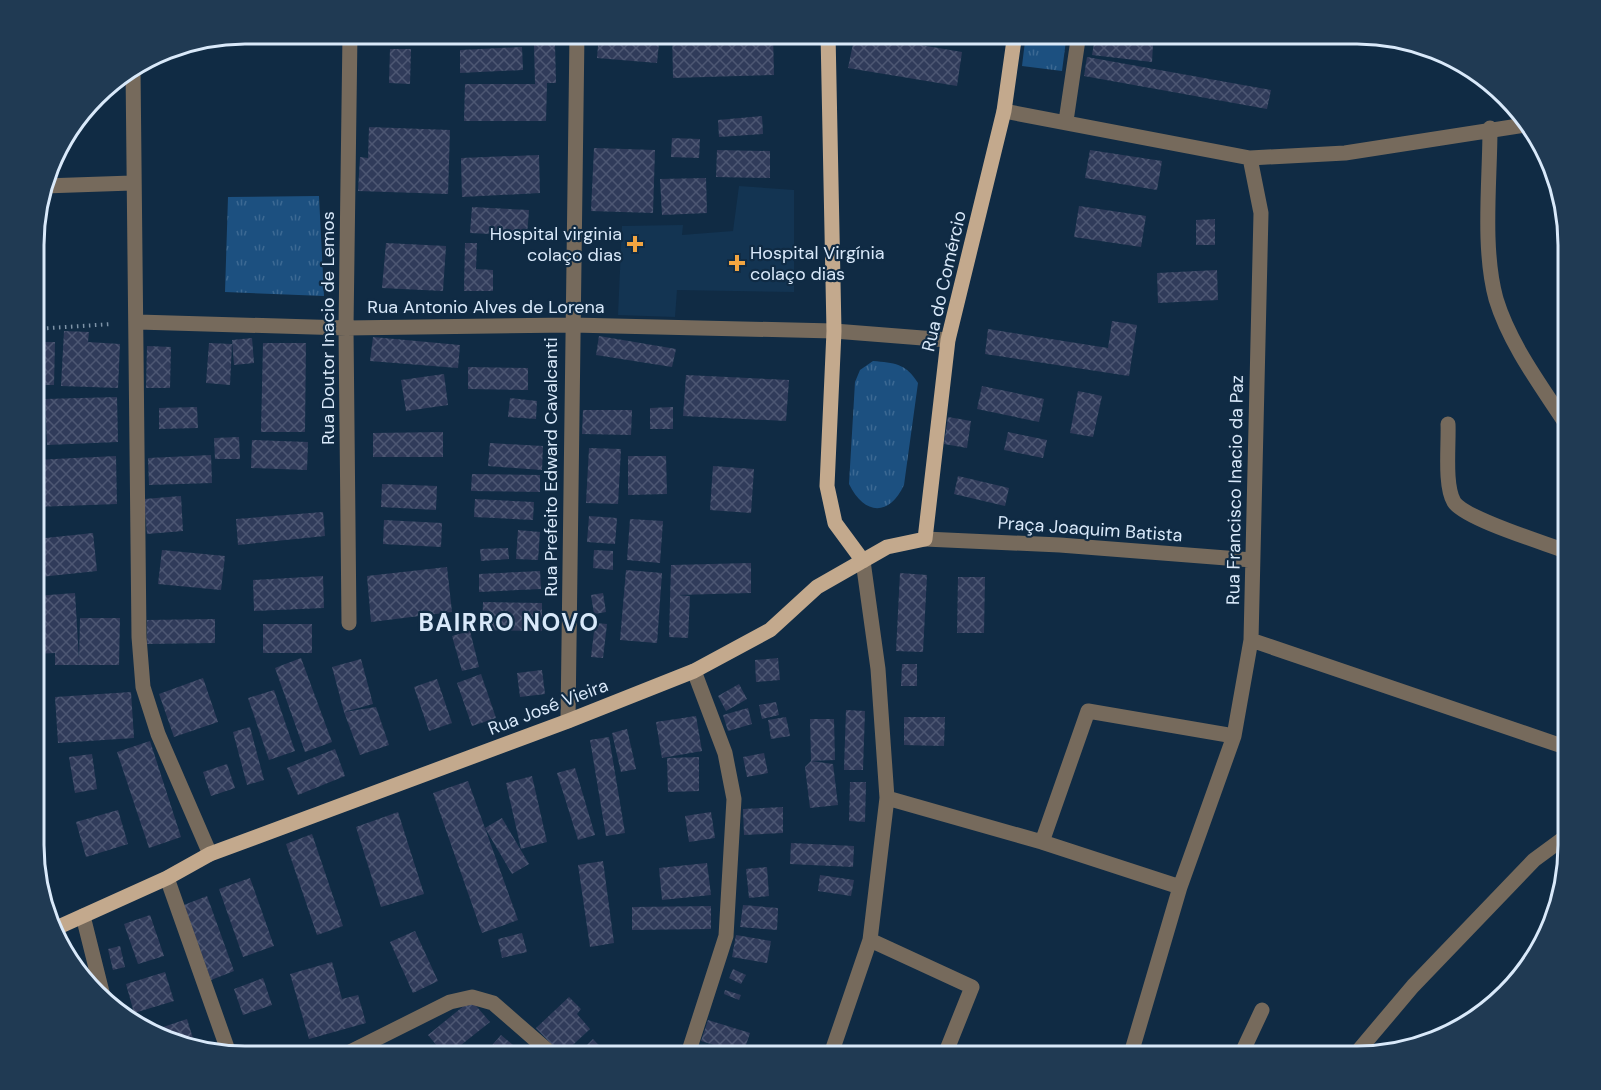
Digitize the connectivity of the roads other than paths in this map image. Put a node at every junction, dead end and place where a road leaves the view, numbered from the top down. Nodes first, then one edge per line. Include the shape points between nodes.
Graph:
1 (350, 44) edge
2 (577, 44) edge
3 (828, 44) edge
4 (1013, 44) edge
5 (1077, 44) edge
6 (133, 78) edge
7 (1004, 111) junction
8 (1066, 121) junction
9 (1518, 126) edge
10 (1490, 128) junction
11 (1250, 158) junction
12 (132, 183) junction
13 (52, 186) edge
14 (138, 322) junction
15 (572, 325) junction
16 (346, 328) junction
17 (834, 331) junction
18 (948, 340) junction
19 (1557, 409) edge
20 (1449, 424) dead end
21 (925, 539) junction
22 (1557, 548) edge
23 (1252, 560) junction
24 (863, 561) junction
25 (349, 623) dead end
26 (1251, 640) junction
27 (694, 671) junction
28 (568, 721) junction
29 (1234, 736) junction
30 (1557, 744) edge
31 (886, 798) junction
32 (1042, 842) junction
33 (1557, 843) edge
34 (210, 854) junction
35 (167, 878) junction
36 (1180, 887) junction
37 (83, 916) junction
38 (60, 926) edge
39 (870, 940) junction
40 (100, 985) edge
41 (1262, 1010) dead end
42 (226, 1045) edge
43 (362, 1046) edge
44 (542, 1046) edge
45 (691, 1046) edge
46 (834, 1046) edge
47 (948, 1046) edge
48 (1133, 1046) edge
49 (1245, 1046) edge
50 (1362, 1046) edge

1 - 16 street, Rua Doutor Inacio de Lemos
2 - 15 street, Rua Prefeito Edward Cavalcanti
3 - 17 main road
4 - 7 main road, Rua do Comércio
5 - 8 street
6 - 12 street
7 - 8 street
7 - 18 main road, Rua do Comércio
8 - 11 street
9 - 10 street
10 - 11 street via 1345,153
10 - 19 street via 1490,249 1496,299 1506,325
11 - 23 street, Rua Francisco Inacio da Paz via 1261,213
12 - 13 street
12 - 14 street
14 - 16 street, Rua Antonio Alves de Lorena
14 - 34 street via 142,687
15 - 16 street, Rua Antonio Alves de Lorena
15 - 17 street, Rua Antonio Alves de Lorena
15 - 28 street, Rua Prefeito Edward Cavalcanti
16 - 25 street, Rua Doutor Inacio de Lemos
17 - 18 street, Rua Antonio Alves de Lorena
17 - 24 main road via 827,486 835,523
18 - 21 main road, Rua do Comércio
20 - 22 street via 1449,487 1455,502 1471,515
21 - 23 street, Praça Joaquim Batista
21 - 24 main road, Rua José Vieira via 888,547
23 - 26 street, Rua Francisco Inacio da Paz
24 - 27 main road, Rua José Vieira via 817,587 770,630
24 - 31 street via 878,669
26 - 29 street, Rua Francisco Inacio da Paz
26 - 30 street
27 - 28 main road, Rua José Vieira
27 - 45 street via 724,753 734,799 726,936
28 - 34 main road, Rua José Vieira
29 - 32 street via 1088,711
29 - 36 street, Rua Francisco Inacio da Paz
31 - 32 street
31 - 39 street
32 - 36 street
33 - 50 street via 1534,860 1413,986
34 - 35 main road, Rua José Vieira
35 - 37 main road, Rua José Vieira
35 - 42 street
36 - 48 street, Rua Francisco Inacio da Paz
37 - 38 main road, Rua José Vieira
37 - 40 street
39 - 46 street
39 - 47 street via 972,987
41 - 49 street
43 - 44 street via 450,1002 472,998 493,1003

